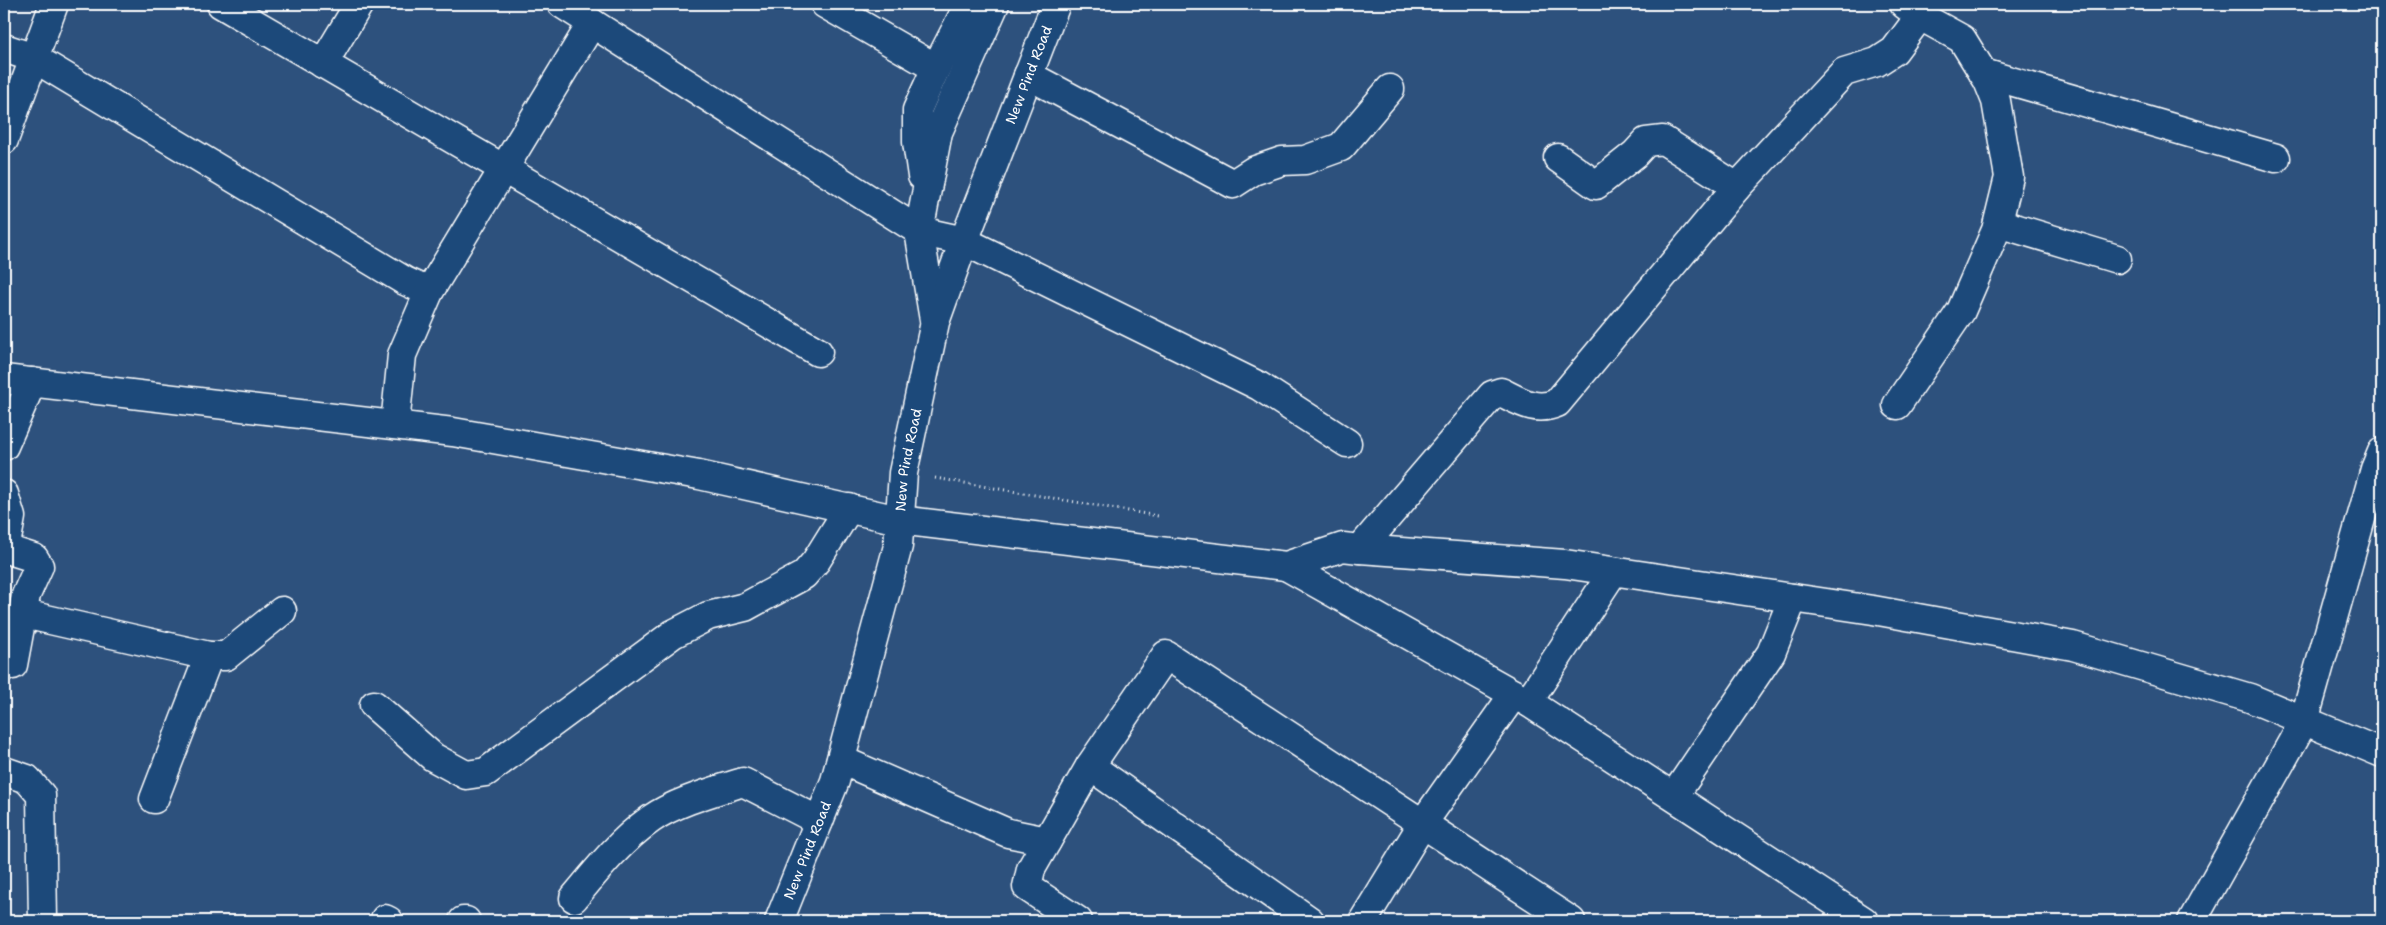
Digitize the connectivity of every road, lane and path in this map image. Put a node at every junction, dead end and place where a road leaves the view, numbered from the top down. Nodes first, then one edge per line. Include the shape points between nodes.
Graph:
1 (54, 4) edge
2 (221, 4) edge
3 (359, 4) edge
4 (825, 4) edge
5 (969, 4) edge
6 (995, 4) edge
7 (1056, 4) edge
8 (575, 10) edge
9 (1912, 10) edge
10 (4, 48) edge
11 (34, 58) junction
12 (323, 64) junction
13 (936, 68) junction
14 (1983, 73) junction
15 (1028, 75) junction
16 (1390, 89) dead end
17 (4, 140) edge
18 (1558, 158) dead end
19 (2276, 158) dead end
20 (505, 170) junction
21 (1736, 187) junction
22 (926, 197) junction
23 (1998, 223) junction
24 (919, 230) junction
25 (964, 241) junction
26 (2117, 259) dead end
27 (429, 292) junction
28 (935, 322) junction
29 (818, 352) dead end
30 (4, 378) edge
31 (32, 382) junction
32 (1897, 405) dead end
33 (395, 425) junction
34 (1347, 443) dead end
35 (4, 446) edge
36 (2382, 452) edge
37 (903, 472) junction
38 (4, 494) edge
39 (849, 508) junction
40 (1167, 518) dead end
41 (899, 520) junction
42 (1360, 549) junction
43 (1286, 566) junction
44 (1614, 572) junction
45 (1793, 598) junction
46 (282, 611) dead end
47 (24, 614) junction
48 (209, 656) junction
49 (13, 665) dead end
50 (1521, 698) junction
51 (374, 705) dead end
52 (2304, 721) junction
53 (2382, 754) edge
54 (841, 760) junction
55 (1090, 766) junction
56 (4, 771) edge
57 (1674, 796) junction
58 (154, 798) dead end
59 (819, 821) junction
60 (1423, 823) junction
61 (1047, 840) junction
62 (574, 898) dead end
63 (43, 921) edge
64 (779, 921) edge
65 (1078, 921) edge
66 (1310, 921) edge
67 (1363, 921) edge
68 (1571, 921) edge
69 (1864, 921) edge
70 (2192, 921) edge

1 - 11 street
2 - 12 street
3 - 12 street
4 - 13 street
5 - 13 street
6 - 22 street via 938,132
7 - 15 street, New Pind Road
8 - 20 street
8 - 24 street
9 - 14 street via 1962,39
9 - 21 street via 1894,51 1877,62 1844,72
10 - 11 street
11 - 17 street
11 - 27 street via 405,281
12 - 20 street
13 - 22 street via 918,110 917,142
14 - 19 street
14 - 23 street via 1996,101 2009,177
15 - 16 street via 1234,184 1253,170 1282,161 1305,160 1341,147
15 - 25 street, New Pind Road
18 - 21 street via 1596,185 1646,142 1664,140
20 - 27 street
20 - 29 street
21 - 42 street via 1557,403 1546,408 1527,405 1501,392 1492,395
22 - 24 street
23 - 26 street
23 - 32 street via 1961,310
24 - 25 street
24 - 28 street
25 - 28 street, New Pind Road
25 - 34 street via 1258,386
27 - 33 street via 402,355
28 - 37 street, New Pind Road
30 - 31 street
31 - 33 street
31 - 35 street
33 - 39 street via 453,432 699,475
36 - 52 street
37 - 40 path
37 - 41 street, New Pind Road
38 - 47 street via 11,517 6,545 12,551 34,558 39,566 28,588
39 - 41 street
39 - 51 street via 816,561 804,574 745,607 708,616 673,634 486,772 466,775 433,757
41 - 43 street
41 - 54 street, New Pind Road via 898,546
42 - 43 street via 1343,547
42 - 44 street via 1565,564
43 - 50 street
44 - 45 street
44 - 50 street
45 - 52 street via 2073,646 2250,698
45 - 57 street via 1771,653
46 - 48 street via 226,656
47 - 48 street
47 - 49 street
48 - 58 street
50 - 57 street
50 - 60 street
52 - 53 street
52 - 70 street
54 - 59 street, New Pind Road
54 - 61 street via 1008,833
55 - 60 street via 1166,655
55 - 61 street
55 - 66 street
56 - 63 street via 27,779 41,795
57 - 69 street
59 - 62 street via 743,782 698,797 652,818 598,869
59 - 64 street, New Pind Road
60 - 67 street
60 - 68 street
61 - 65 street via 1031,869 1027,887

